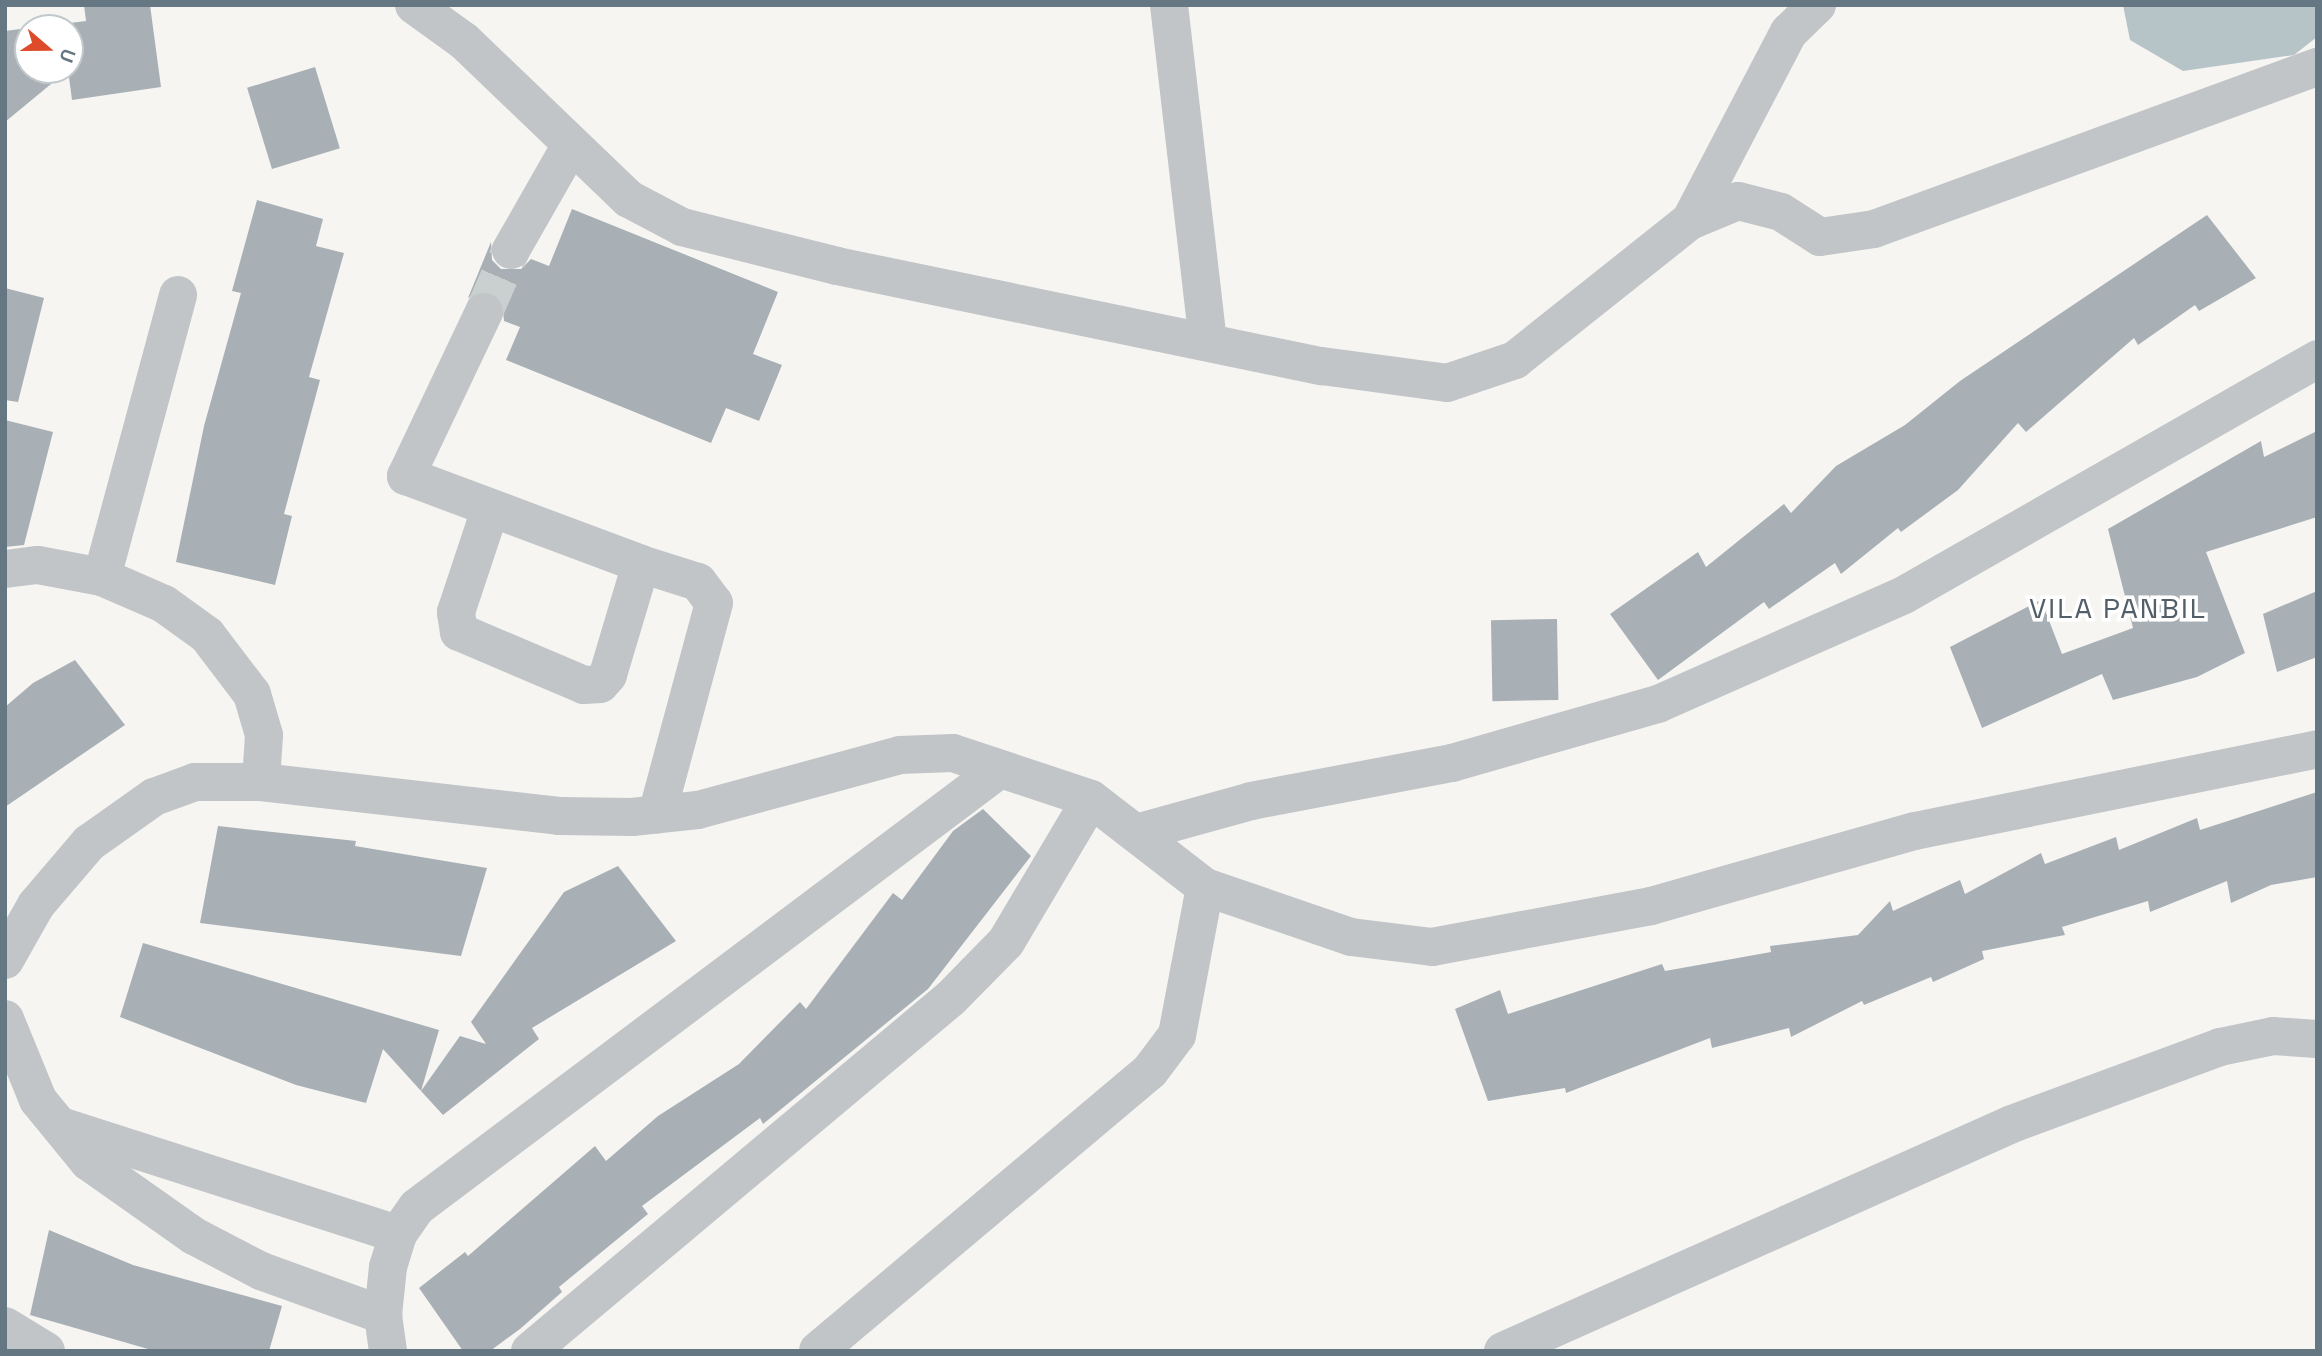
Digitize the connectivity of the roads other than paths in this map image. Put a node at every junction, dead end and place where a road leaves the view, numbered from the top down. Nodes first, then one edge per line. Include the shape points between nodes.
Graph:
1 (414, 5) edge
2 (1169, 5) edge
3 (1817, 5) edge
4 (2317, 67) edge
5 (572, 145) junction
6 (1690, 221) junction
7 (511, 250) tunnel mouth
8 (178, 295) dead end
9 (484, 312) tunnel mouth
10 (1209, 341) junction
11 (2317, 359) edge
12 (490, 510) junction
13 (641, 564) junction
14 (5, 569) edge
15 (102, 578) junction
16 (2317, 749) edge
17 (1000, 769) junction
18 (261, 782) junction
19 (1091, 799) junction
20 (657, 814) junction
21 (1136, 833) junction
22 (1205, 887) junction
23 (5, 960) edge
24 (5, 1019) edge
25 (2317, 1039) edge
26 (60, 1125) junction
27 (398, 1234) junction
28 (5, 1326) edge
29 (386, 1333) edge
30 (46, 1351) edge
31 (530, 1351) edge
32 (818, 1351) edge
33 (1503, 1351) edge

1 - 5 street via 464,41
2 - 10 street
3 - 6 street via 1789,33
4 - 6 street via 1874,229 1820,237 1781,212 1738,201
5 - 7 street
5 - 10 street via 629,199 724,242
6 - 10 street via 1515,360 1447,383 1322,366
8 - 15 street
9 - 12 street via 406,476
11 - 21 street via 1904,595 1658,704 1452,763 1251,801
12 - 13 street
12 - 13 street via 456,612 458,632 584,685 600,684 608,675
13 - 20 street via 698,582 714,603
14 - 15 street via 38,565
15 - 18 street via 164,604 208,635 251,694 264,735
16 - 22 street via 1915,831 1651,906 1432,947 1351,937
17 - 19 street
17 - 20 street via 953,753 900,755 698,810
17 - 27 street via 515,1129 417,1207
18 - 20 street via 559,816
18 - 23 street via 195,782 155,797 89,843 36,905
19 - 21 street
19 - 31 street via 1006,942 951,998
21 - 22 street
22 - 32 street via 1177,1035 1150,1071
24 - 26 street via 38,1100
25 - 33 street via 2273,1036 2220,1047 2126,1080 1999,1129
26 - 27 street
26 - 29 street via 89,1162 194,1236
27 - 29 street
28 - 30 street

